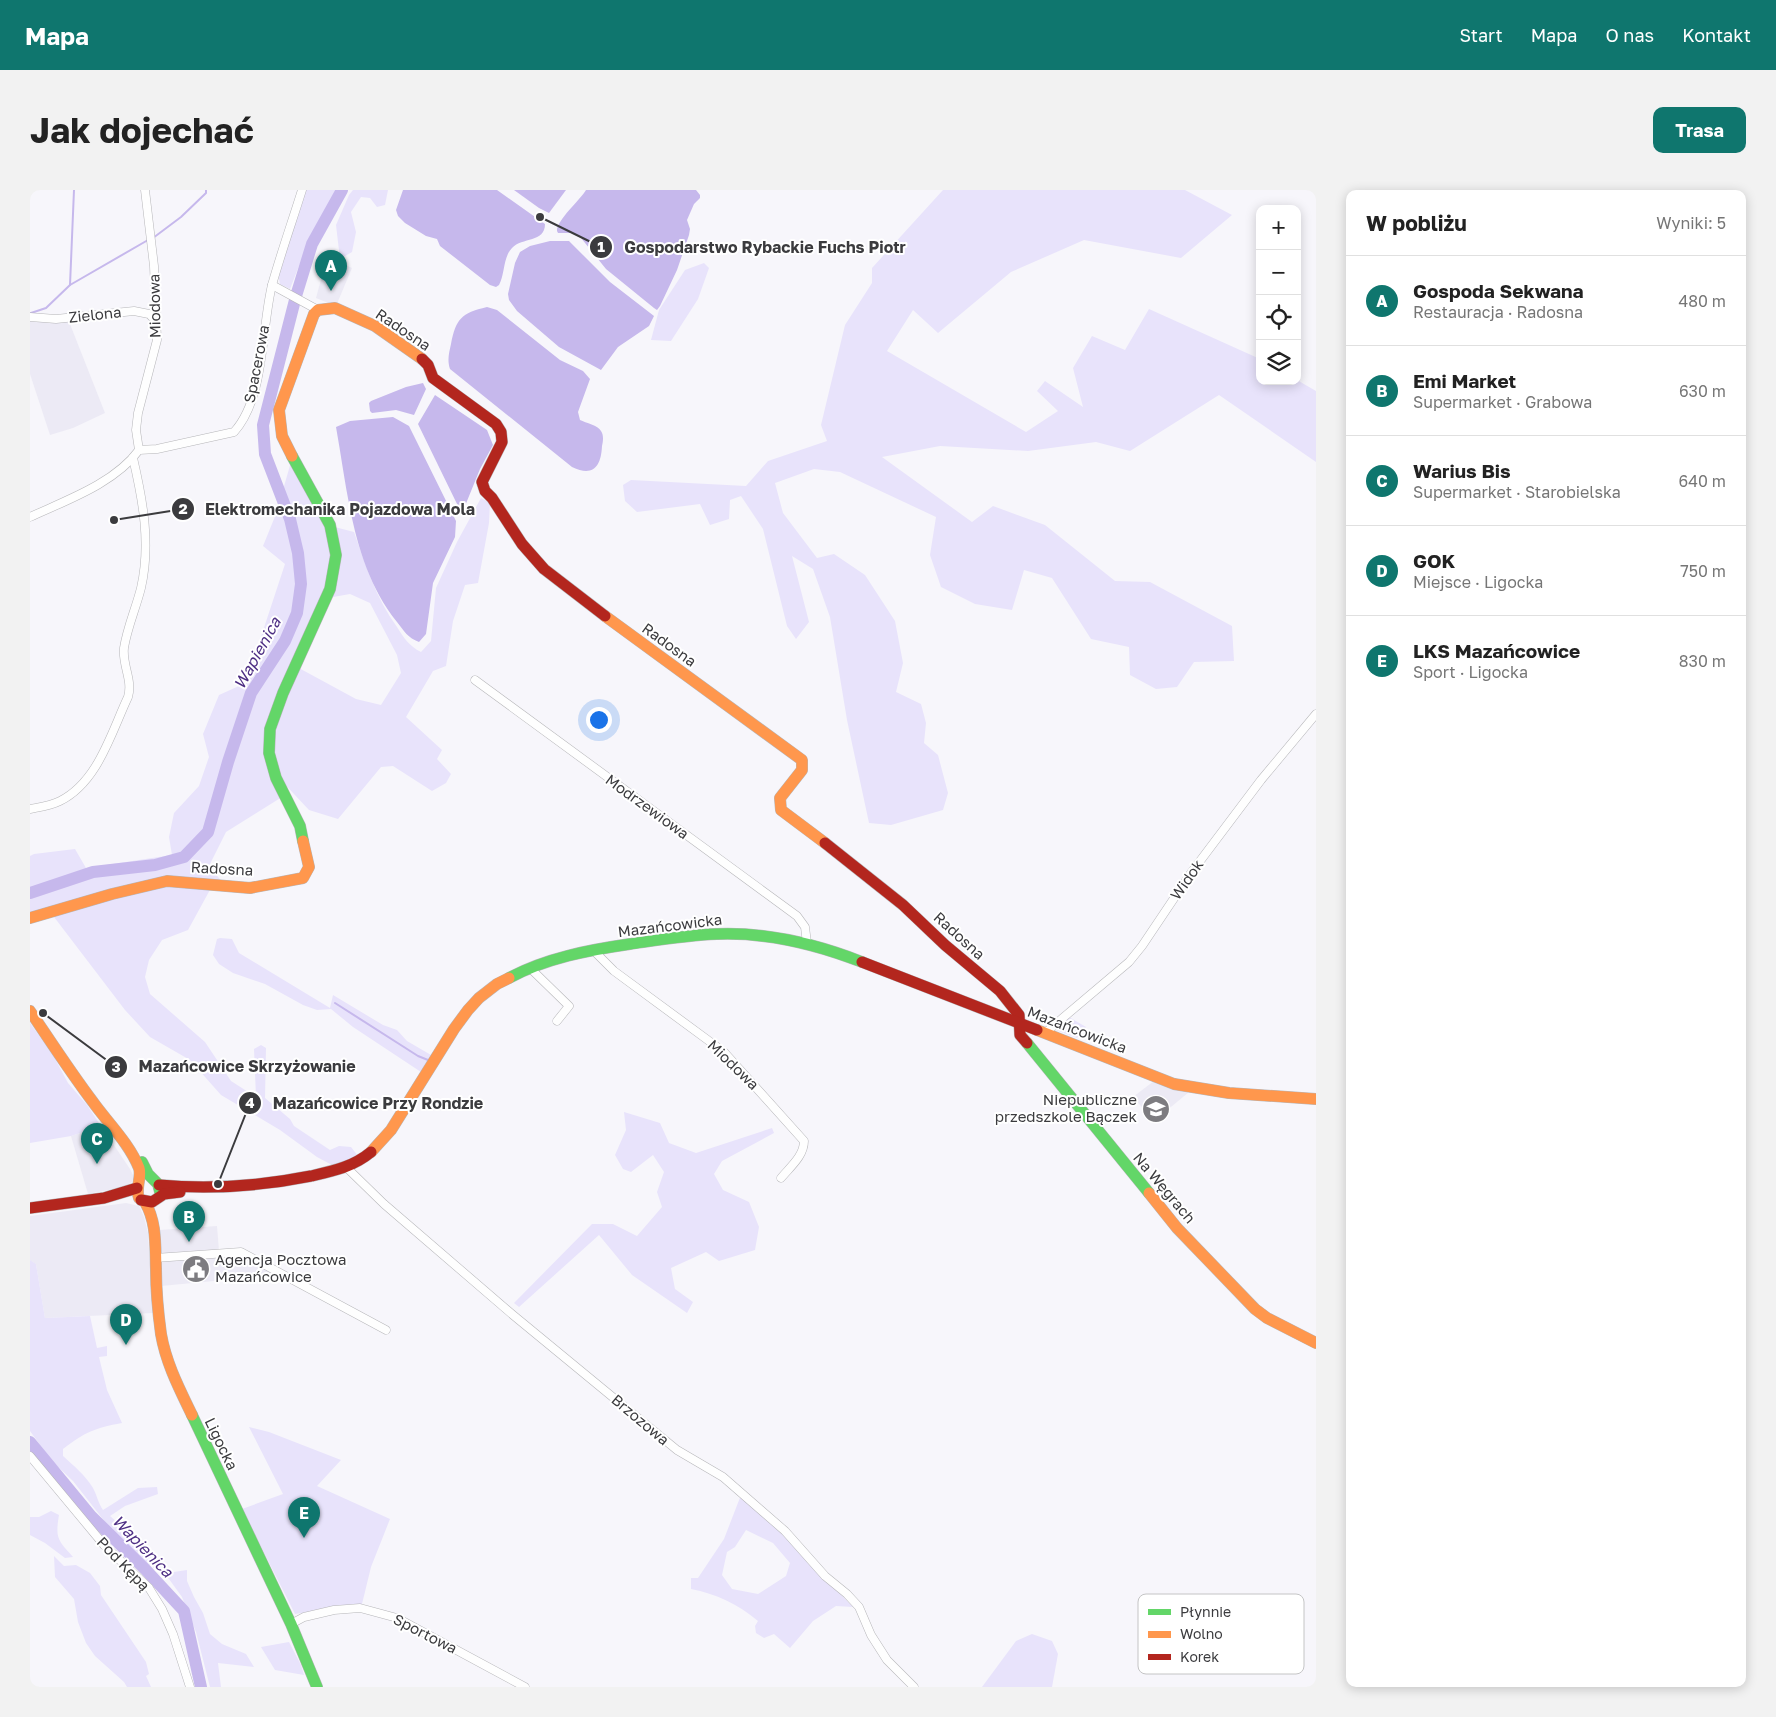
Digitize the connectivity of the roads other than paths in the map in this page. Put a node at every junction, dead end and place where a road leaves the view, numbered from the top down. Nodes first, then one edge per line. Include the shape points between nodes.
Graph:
1 (145, 190) edge
2 (302, 190) edge
3 (272, 285) junction
4 (318, 310) junction
5 (30, 317) edge
6 (157, 322) junction
7 (139, 450) junction
8 (133, 458) junction
9 (30, 517) edge
10 (475, 680) dead end
11 (1316, 714) edge
12 (30, 809) edge
13 (30, 918) edge
14 (808, 943) junction
15 (594, 951) junction
16 (530, 968) junction
17 (30, 1011) edge
18 (557, 1021) dead end
19 (1019, 1023) junction
20 (1045, 1033) junction
21 (1316, 1099) edge
22 (128, 1149) junction
23 (346, 1167) junction
24 (781, 1178) dead end
25 (156, 1183) junction
26 (194, 1188) junction
27 (146, 1195) junction
28 (30, 1208) edge
29 (155, 1258) junction
30 (386, 1330) dead end
31 (1316, 1343) edge
32 (30, 1456) edge
33 (290, 1624) junction
34 (190, 1687) edge
35 (317, 1687) edge
36 (525, 1687) edge
37 (914, 1687) edge

1 - 6 street, Miodowa
2 - 3 street, Spacerowa
3 - 4 street
3 - 7 street, Spacerowa via 254,397 243,423 234,432
4 - 13 street, Radosna via 279,410 282,436 330,525 336,555 330,589 270,729 269,753 276,778 300,826 309,867 303,878 250,888 167,881
4 - 19 street, Radosna via 335,308 375,326 428,364 433,378 496,424 502,442 482,482 522,544 544,569 802,760 802,770 780,798 781,810 903,905 1000,992 1019,1014
5 - 6 street, Zielona via 56,319 134,311 149,314
6 - 7 street, Miodowa via 157,340 138,413
7 - 8 street
8 - 9 street via 118,473
8 - 12 street via 143,502 146,542 141,586 124,648 130,680 128,697 98,761 81,786 60,801
10 - 14 street, Modrzewiowa via 797,916 805,927
11 - 20 street, Widok via 1261,780 1129,962
14 - 15 street, Mazańcowicka via 766,936 702,935
14 - 19 street, Mazańcowicka
15 - 16 street, Mazańcowicka
15 - 24 street, Miodowa via 614,971 724,1052 804,1141 799,1157
16 - 18 street via 569,1006
16 - 23 street, Mazańcowicka via 509,977 479,997 451,1033 381,1143 370,1154
17 - 22 street
19 - 20 street, Mazańcowicka
19 - 31 street, Na Węgrach via 1020,1035 1176,1228 1255,1309
20 - 21 street, Mazańcowicka via 1174,1084 1229,1093
22 - 25 street via 142,1161
22 - 27 street, Ligocka via 139,1170
23 - 26 street, Mazańcowicka via 267,1184
23 - 37 street, Brzozowa via 513,1315 677,1450 723,1477 785,1531 859,1606 887,1660
25 - 26 street, Mazańcowicka
25 - 27 street via 160,1191
25 - 27 street, Mazańcowicka via 145,1180
26 - 27 street
27 - 28 street
27 - 29 street, Ligocka via 155,1228
29 - 30 street via 241,1252
29 - 33 street, Ligocka via 161,1337 169,1368
32 - 34 street, Pod Kępą via 104,1545 148,1588 173,1634
33 - 35 street, Ligocka
33 - 36 street, Sportowa via 334,1610 360,1608 397,1618

